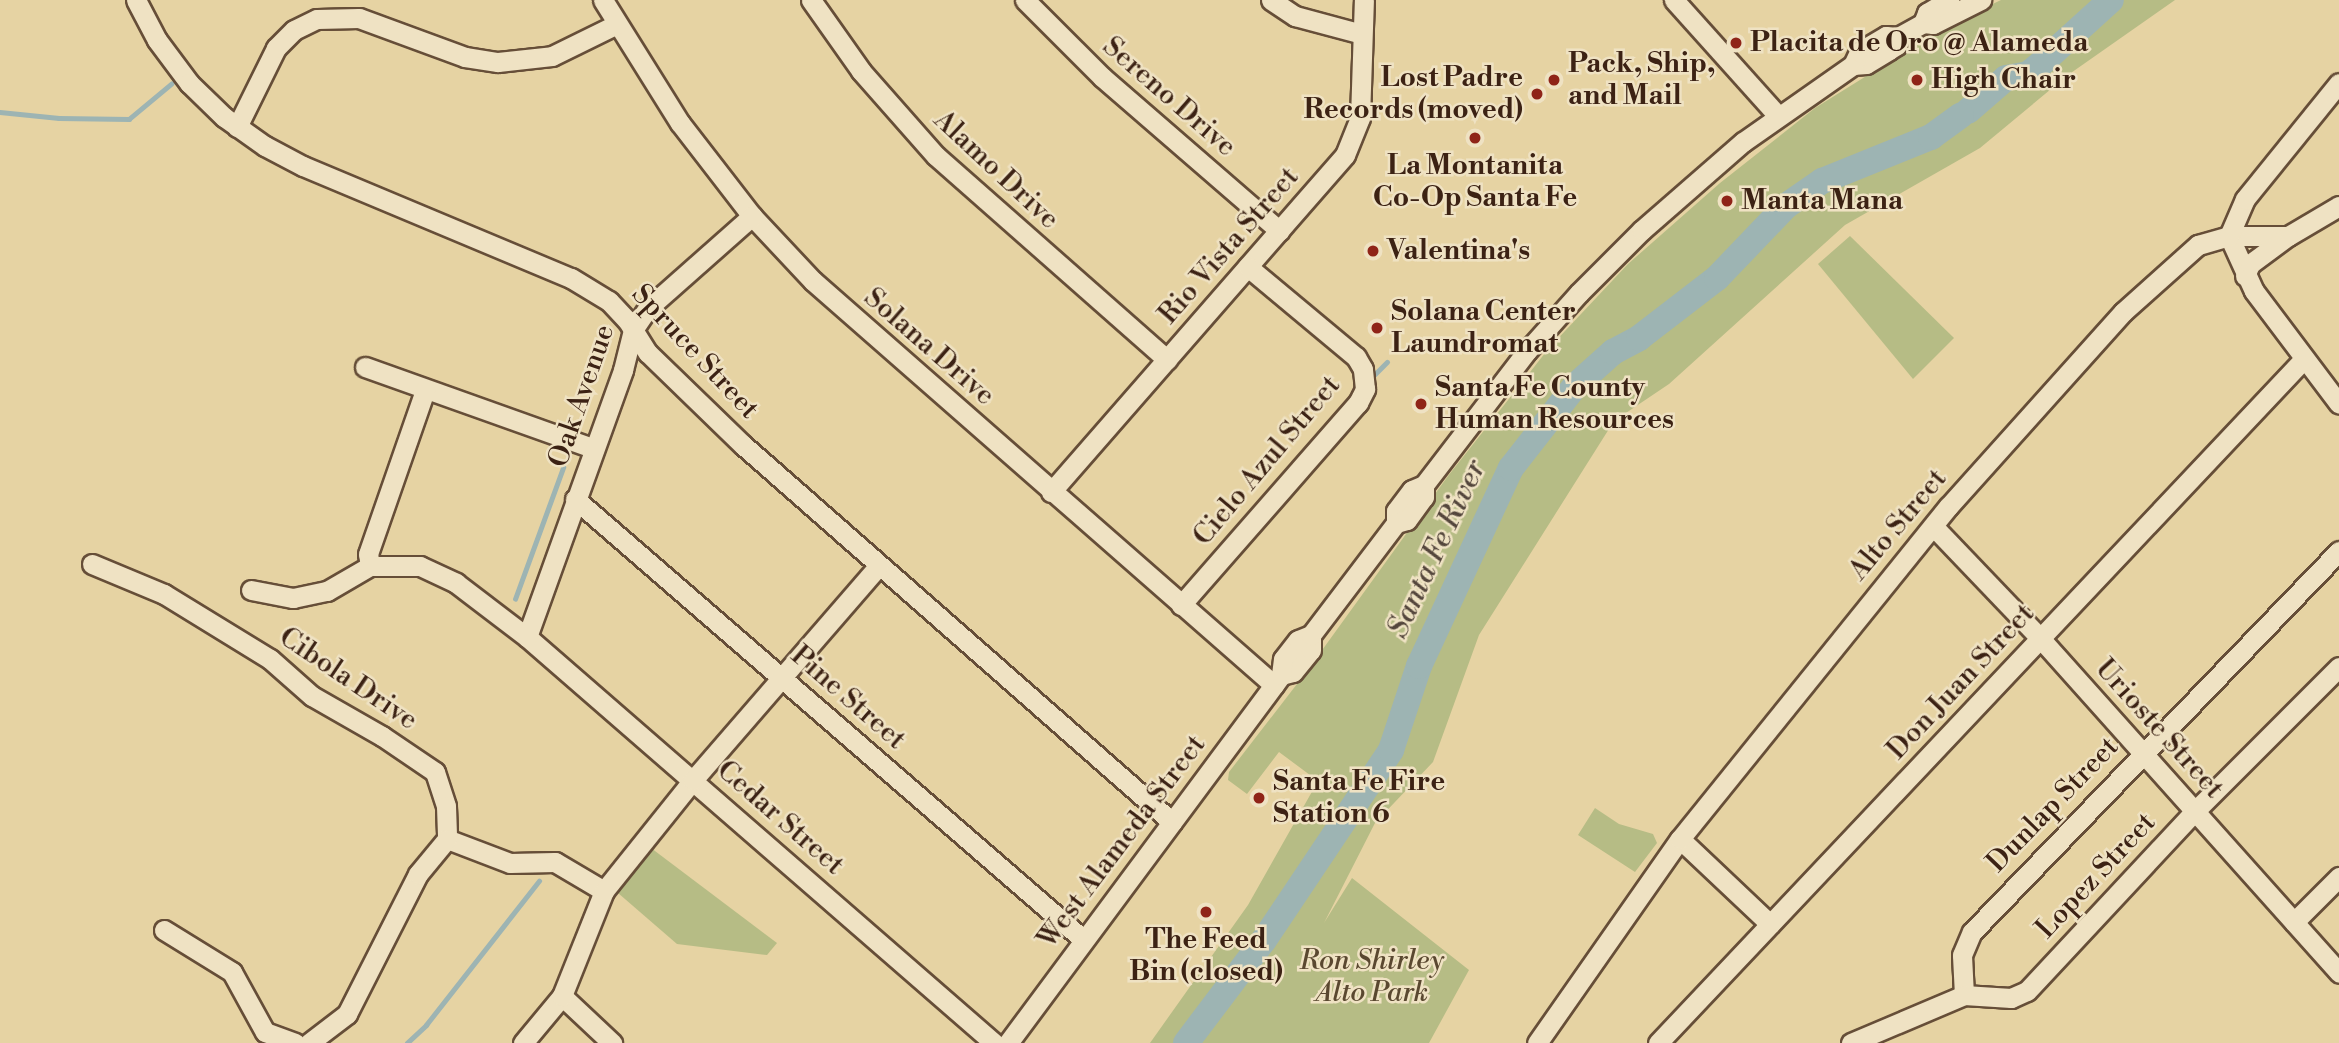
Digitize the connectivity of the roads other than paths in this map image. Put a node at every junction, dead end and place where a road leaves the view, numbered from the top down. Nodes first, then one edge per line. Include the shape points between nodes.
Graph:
1 (136, 0) edge
2 (603, 0) edge
3 (811, 0) edge
4 (1025, 0) edge
5 (1271, 0) edge
6 (1364, 0) edge
7 (1674, 0) edge
8 (1949, 0) edge
9 (1981, 0) edge
10 (1923, 23) junction
11 (617, 24) junction
12 (1362, 34) junction
13 (2339, 83) edge
14 (1778, 116) junction
15 (237, 127) junction
16 (2339, 206) edge
17 (752, 216) junction
18 (1280, 231) junction
19 (2229, 236) junction
20 (2288, 236) junction
21 (1248, 267) junction
22 (2245, 276) junction
23 (633, 330) junction
24 (2304, 359) junction
25 (1167, 360) junction
26 (365, 367) dead end
27 (425, 390) junction
28 (2339, 404) edge
29 (593, 448) junction
30 (1051, 492) junction
31 (575, 499) junction
32 (1933, 526) junction
33 (2339, 551) edge
34 (92, 564) dead end
35 (879, 565) junction
36 (370, 566) junction
37 (251, 590) dead end
38 (1181, 605) junction
39 (527, 636) junction
40 (2040, 638) junction
41 (2339, 667) edge
42 (781, 677) junction
43 (1278, 680) junction
44 (2142, 753) junction
45 (693, 780) junction
46 (2194, 811) junction
47 (1172, 822) junction
48 (447, 839) junction
49 (1680, 839) junction
50 (2339, 877) edge
51 (604, 891) junction
52 (2294, 922) junction
53 (1770, 924) junction
54 (164, 930) dead end
55 (1084, 940) junction
56 (2339, 972) edge
57 (1964, 995) junction
58 (562, 996) junction
59 (295, 1043) edge
60 (309, 1043) edge
61 (523, 1043) edge
62 (612, 1043) edge
63 (994, 1043) edge
64 (1008, 1043) edge
65 (1537, 1043) edge
66 (1658, 1043) edge
67 (1851, 1043) edge

1 - 15 street, Spruce Street via 178,69
2 - 11 street, Solana Drive
3 - 25 street, Alamo Drive via 874,88 936,156
4 - 18 street, Sereno Drive via 1102,77
5 - 12 street via 1295,16
6 - 12 street, Rio Vista Street
7 - 14 street
8 - 10 street, West Alameda Street via 1927,13
9 - 10 street, West Alameda Street via 1933,24
10 - 14 street, West Alameda Street via 1859,52 1853,65
11 - 15 street via 552,56 498,62 448,51 359,18 317,19 294,30 276,48
11 - 17 street, Solana Drive via 680,123
12 - 18 street, Rio Vista Street via 1362,102 1351,144
13 - 19 street via 2245,199
14 - 43 street, West Alameda Street via 1675,200 1579,293 1424,485 1412,490 1396,510 1396,523 1311,635 1298,640 1283,659
15 - 23 street, Spruce Street via 303,166 571,278 610,301
16 - 20 street
17 - 23 street, Oak Avenue via 648,308
17 - 30 street, Solana Drive via 850,315
18 - 21 street, Rio Vista Street
19 - 20 street, Alto Street
19 - 22 street
19 - 32 street, Alto Street via 2198,245 2123,312
20 - 22 street via 2250,264
21 - 25 street, Rio Vista Street
21 - 38 street, Cielo Azul Street via 1356,357 1365,389 1358,403
22 - 24 street
23 - 29 street, Oak Avenue
23 - 35 street, Spruce Street via 648,352 743,445
24 - 28 street
24 - 40 street, Don Juan Street
25 - 30 street, Rio Vista Street
26 - 27 street
27 - 29 street
27 - 36 street via 368,554
29 - 31 street, Oak Avenue
30 - 38 street, Solana Drive
31 - 39 street, Oak Avenue
31 - 42 street, Pine Street
32 - 40 street, Urioste Street
32 - 49 street, Alto Street
33 - 44 street, Dunlap Street
34 - 48 street, Cibola Drive via 164,594 270,659 313,696 435,772 446,806
35 - 42 street
35 - 47 street, Spruce Street
36 - 37 street via 327,591 293,598
36 - 39 street, Cedar Street via 420,566 456,583
38 - 43 street, Solana Drive
39 - 45 street, Cedar Street
40 - 44 street, Urioste Street
40 - 53 street, Don Juan Street
41 - 46 street, Lopez Street
42 - 45 street
42 - 55 street, Pine Street
43 - 47 street, West Alameda Street
44 - 46 street, Urioste Street
44 - 57 street, Dunlap Street via 1972,932 1962,955
45 - 51 street
45 - 63 street, Cedar Street
46 - 52 street, Urioste Street
46 - 57 street, Lopez Street via 2027,991 2011,998
47 - 55 street, West Alameda Street
48 - 51 street via 510,863 555,862
48 - 60 street via 418,874 347,1014
49 - 53 street
49 - 65 street, Alto Street
50 - 52 street
51 - 58 street
52 - 56 street, Urioste Street
53 - 66 street, Don Juan Street
54 - 59 street via 232,972 265,1032
55 - 64 street, West Alameda Street
57 - 67 street, Lopez Street
58 - 61 street
58 - 62 street

